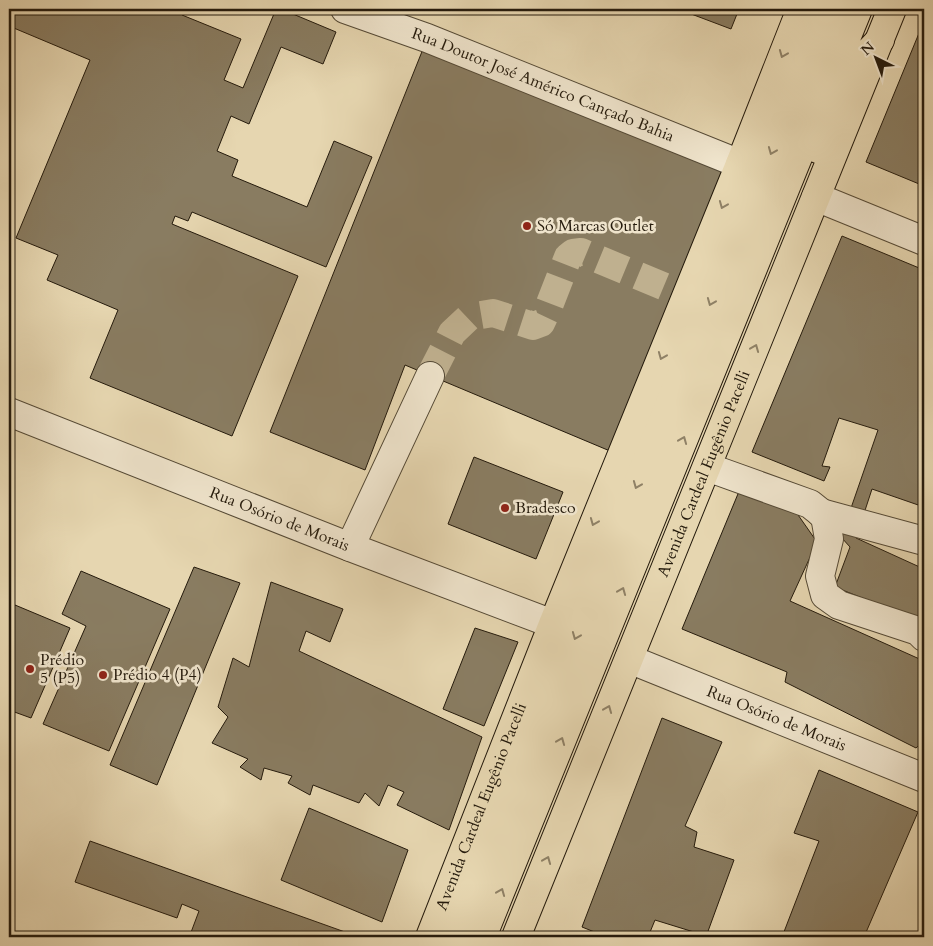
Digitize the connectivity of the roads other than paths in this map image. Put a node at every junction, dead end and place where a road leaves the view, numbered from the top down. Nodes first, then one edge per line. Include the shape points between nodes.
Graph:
1 (345, 9) edge
2 (801, 9) edge
3 (829, 9) edge
4 (858, 9) edge
5 (892, 9) edge
6 (880, 40) junction
7 (811, 54) junction
8 (740, 164) junction
9 (816, 197) junction
10 (924, 241) edge
11 (755, 264) junction
12 (430, 376) tunnel mouth
13 (9, 412) edge
14 (707, 467) junction
15 (822, 513) junction
16 (924, 541) edge
17 (350, 547) junction
18 (553, 624) junction
19 (924, 637) edge
20 (629, 659) junction
21 (924, 778) edge
22 (430, 937) edge
23 (455, 937) edge
24 (482, 937) edge
25 (516, 937) edge

1 - 8 street, Rua Doutor José Américo Cançado Bahia via 427,38
2 -> 8 main road, Avenida Cardeal Eugênio Pacelli
3 - 7 main road, Avenida Cardeal Eugênio Pacelli
4 - 11 main road, Avenida Cardeal Eugênio Pacelli
5 - 6 main road, Avenida Cardeal Eugênio Pacelli
6 - 9 main road, Avenida Cardeal Eugênio Pacelli
6 - 11 main road via 865,56 770,246
7 - 8 main road
7 -> 23 main road, Avenida Cardeal Eugênio Pacelli
8 -> 18 main road, Avenida Cardeal Eugênio Pacelli via 681,292
9 - 10 street
14 -> 9 main road, Avenida Cardeal Eugênio Pacelli
24 -> 11 main road, Avenida Cardeal Eugênio Pacelli
12 - 17 street
13 - 17 street, Rua Osório de Morais
14 - 15 street via 810,504
14 - 20 main road, Avenida Cardeal Eugênio Pacelli
15 - 16 street
15 - 19 street via 829,539 820,576 825,595 839,605 918,631
17 - 18 street, Rua Osório de Morais
18 - 22 main road, Avenida Cardeal Eugênio Pacelli
20 - 21 street, Rua Osório de Morais
25 -> 20 main road, Avenida Cardeal Eugênio Pacelli

